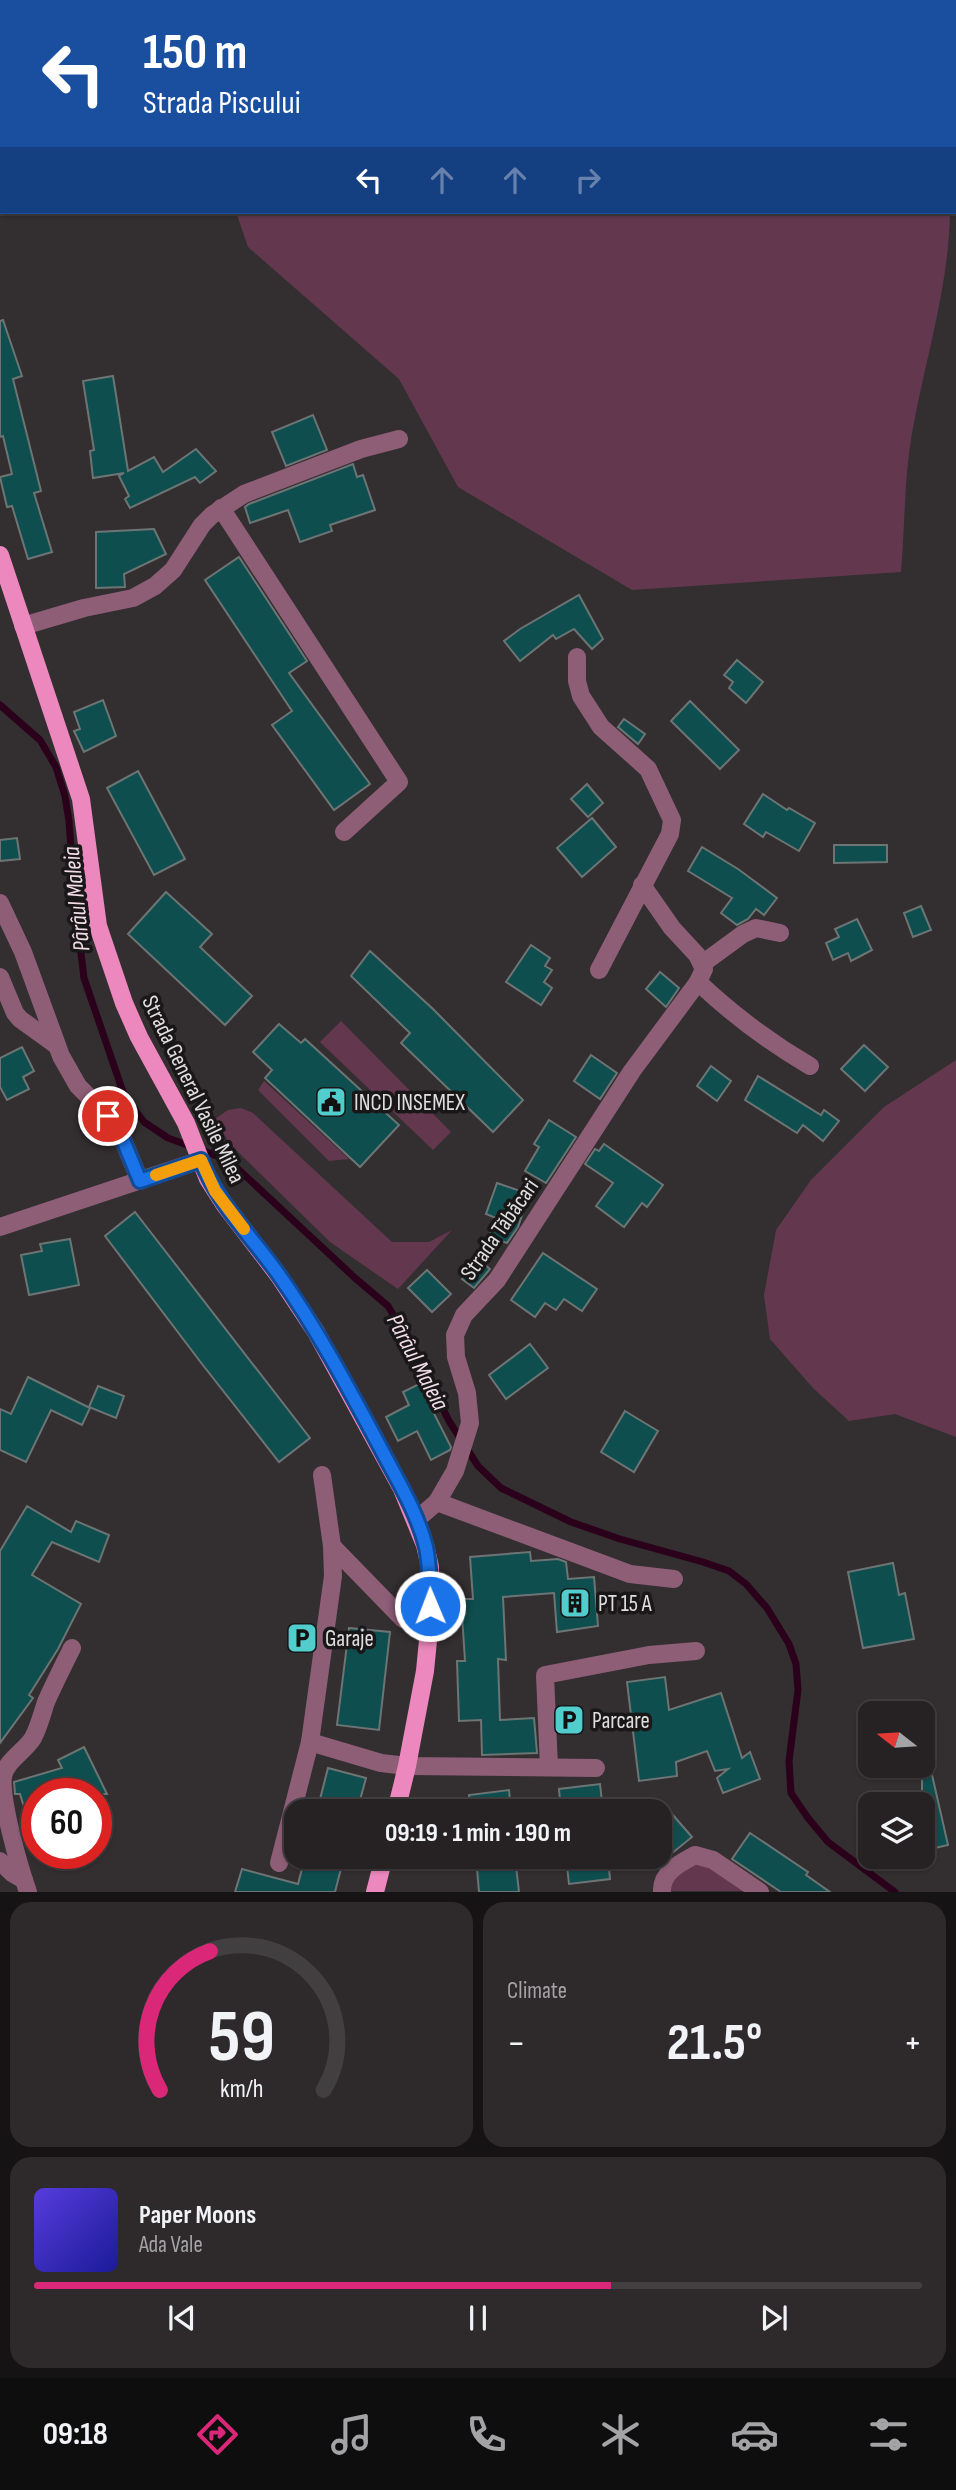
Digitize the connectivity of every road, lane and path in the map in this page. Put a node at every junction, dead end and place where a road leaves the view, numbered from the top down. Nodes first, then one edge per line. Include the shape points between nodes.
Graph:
1 (400, 439) dead end
2 (221, 508) junction
3 (1, 565) edge
4 (23, 626) junction
5 (577, 657) dead end
6 (344, 832) dead end
7 (642, 885) junction
8 (0, 903) edge
9 (780, 933) dead end
10 (702, 964) junction
11 (599, 970) dead end
12 (0, 977) edge
13 (698, 982) junction
14 (57, 1046) junction
15 (810, 1066) dead end
16 (201, 1160) junction
17 (140, 1181) junction
18 (0, 1227) edge
19 (322, 1475) dead end
20 (437, 1502) junction
21 (416, 1520) junction
22 (332, 1546) junction
23 (674, 1579) dead end
24 (430, 1620) junction
25 (72, 1648) dead end
26 (696, 1651) dead end
27 (310, 1742) junction
28 (407, 1766) junction
29 (549, 1768) junction
30 (596, 1768) dead end
31 (399, 1799) edge
32 (0, 1861) edge
33 (279, 1863) dead end
34 (381, 1869) edge
35 (26, 1886) edge
36 (375, 1892) edge
37 (662, 1892) edge
38 (760, 1892) edge

1 - 2 street via 361,449 244,494
2 - 4 street via 202,525 173,570 155,586 133,598
2 - 6 street via 399,782
3 - 4 main road, Strada General Vasile Milea
4 - 16 main road, Strada General Vasile Milea via 81,799 96,914 108,961 139,1037
5 - 7 street via 581,696 601,726 648,769 672,820 670,834
7 - 10 street
7 - 11 street
8 - 14 street
9 - 10 street via 756,928
10 - 13 street, Strada Tăbăcari
12 - 14 street via 20,1019
13 - 15 street via 772,1043
13 - 20 street, Strada Tăbăcari via 632,1071 497,1280 464,1315 455,1335 456,1357 470,1423 455,1471
14 - 17 street via 78,1086 121,1135
16 - 17 street
16 - 21 main road, Strada General Vasile Milea via 224,1204 316,1332
17 - 18 street
19 - 22 street
20 - 21 street, Strada Tăbăcari
20 - 23 street via 630,1574
21 - 24 main road, Strada General Vasile Milea via 430,1567
22 - 24 street via 403,1619
22 - 27 street via 333,1576
24 - 28 main road, Strada General Vasile Milea
25 - 35 street via 35,1734 3,1774 9,1831
26 - 29 street via 545,1675
27 - 28 street
27 - 33 street
28 - 29 street
28 - 31 main road, Strada General Vasile Milea
29 - 30 street
32 - 35 street
34 - 36 main road
37 - 38 street via 673,1866 695,1855 713,1860

